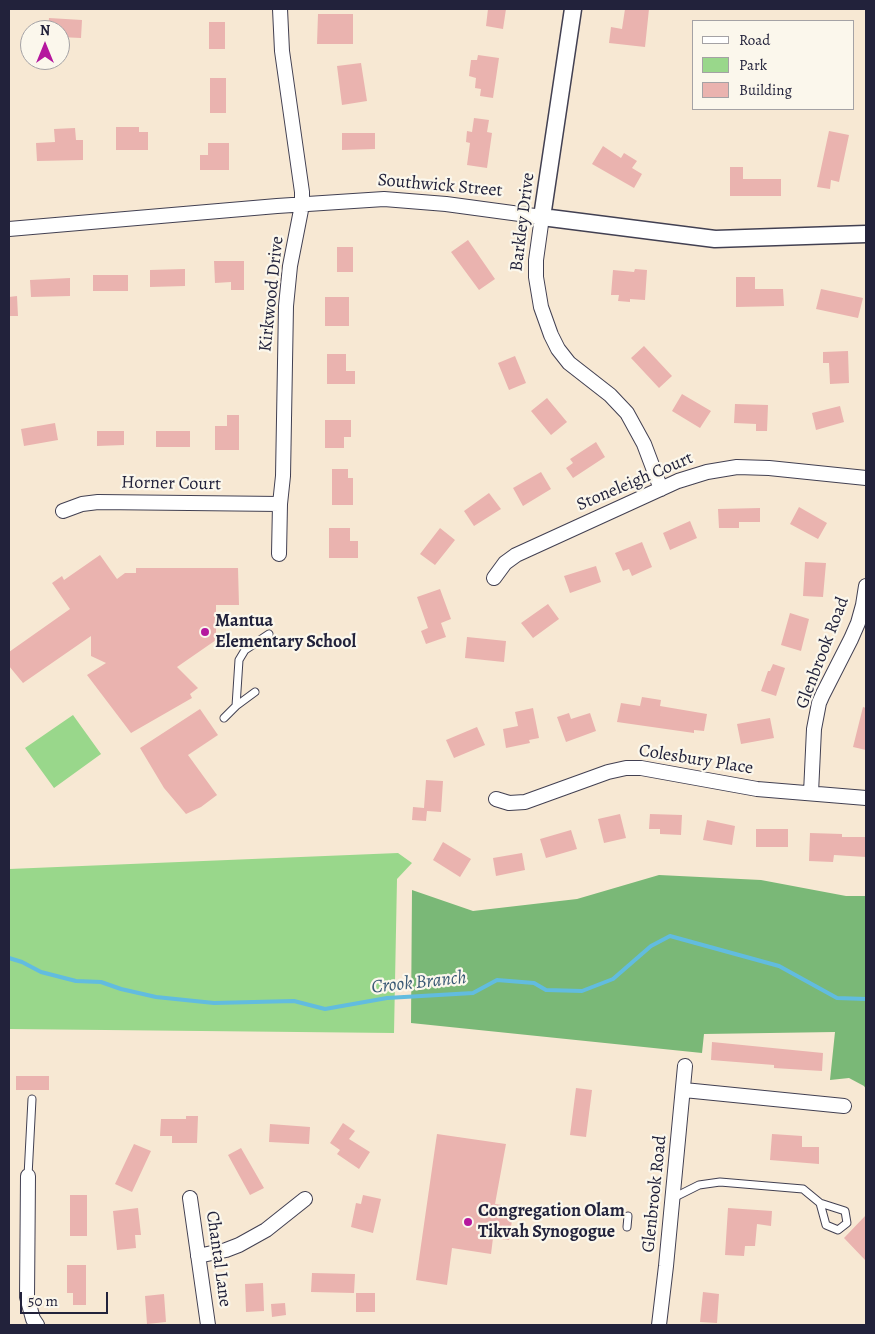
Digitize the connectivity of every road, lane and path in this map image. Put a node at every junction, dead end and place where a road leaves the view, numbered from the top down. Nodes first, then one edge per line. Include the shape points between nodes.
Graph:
1 (280, 9) edge
2 (573, 9) edge
3 (302, 206) junction
4 (542, 217) junction
5 (9, 230) edge
6 (866, 234) edge
7 (866, 478) edge
8 (661, 488) junction
9 (280, 504) junction
10 (63, 512) dead end
11 (279, 554) dead end
12 (494, 578) dead end
13 (866, 586) edge
14 (269, 634) dead end
15 (255, 692) dead end
16 (236, 706) junction
17 (224, 718) dead end
18 (811, 793) junction
19 (866, 798) edge
20 (496, 799) dead end
21 (685, 1066) dead end
22 (684, 1090) junction
23 (32, 1099) dead end
24 (844, 1106) dead end
25 (28, 1176) joint
26 (190, 1198) dead end
27 (672, 1198) junction
28 (305, 1199) dead end
29 (820, 1203) junction
30 (628, 1216) dead end
31 (627, 1228) dead end
32 (198, 1256) junction
33 (37, 1325) edge
34 (208, 1325) edge
35 (659, 1325) edge

1 - 3 street, Kirkwood Drive via 282,51
2 - 4 street, Barkley Drive
3 - 4 street, Southwick Street via 353,200 406,200
3 - 5 street, Southwick Street
3 - 9 street, Kirkwood Drive via 286,306
4 - 6 street, Southwick Street via 715,239
4 - 8 street, Barkley Drive via 536,277 541,307 551,335 569,363 610,395 627,413 644,444
7 - 8 street, Stoneleigh Court via 737,467 707,472
8 - 12 street, Stoneleigh Court via 516,555
9 - 10 street, Horner Court via 98,502
9 - 11 street, Kirkwood Drive
13 - 18 street, Glenbrook Road via 858,623 822,694 814,729
14 - 16 lane via 245,650 239,660
15 - 16 lane
16 - 17 lane
18 - 19 street, Colesbury Place
18 - 20 street, Colesbury Place via 626,768 525,802 509,803
21 - 22 street, Glenbrook Road
22 - 24 street
22 - 27 street, Glenbrook Road
23 - 25 lane
25 - 33 street via 27,1297
26 - 32 street, Chantal Lane
27 - 29 lane via 698,1185 720,1182 803,1189
27 - 35 street, Glenbrook Road
28 - 32 street via 266,1230 240,1245
29 - 29 lane via 826,1224 838,1230 847,1223 845,1210
30 - 31 lane
32 - 34 street, Chantal Lane

